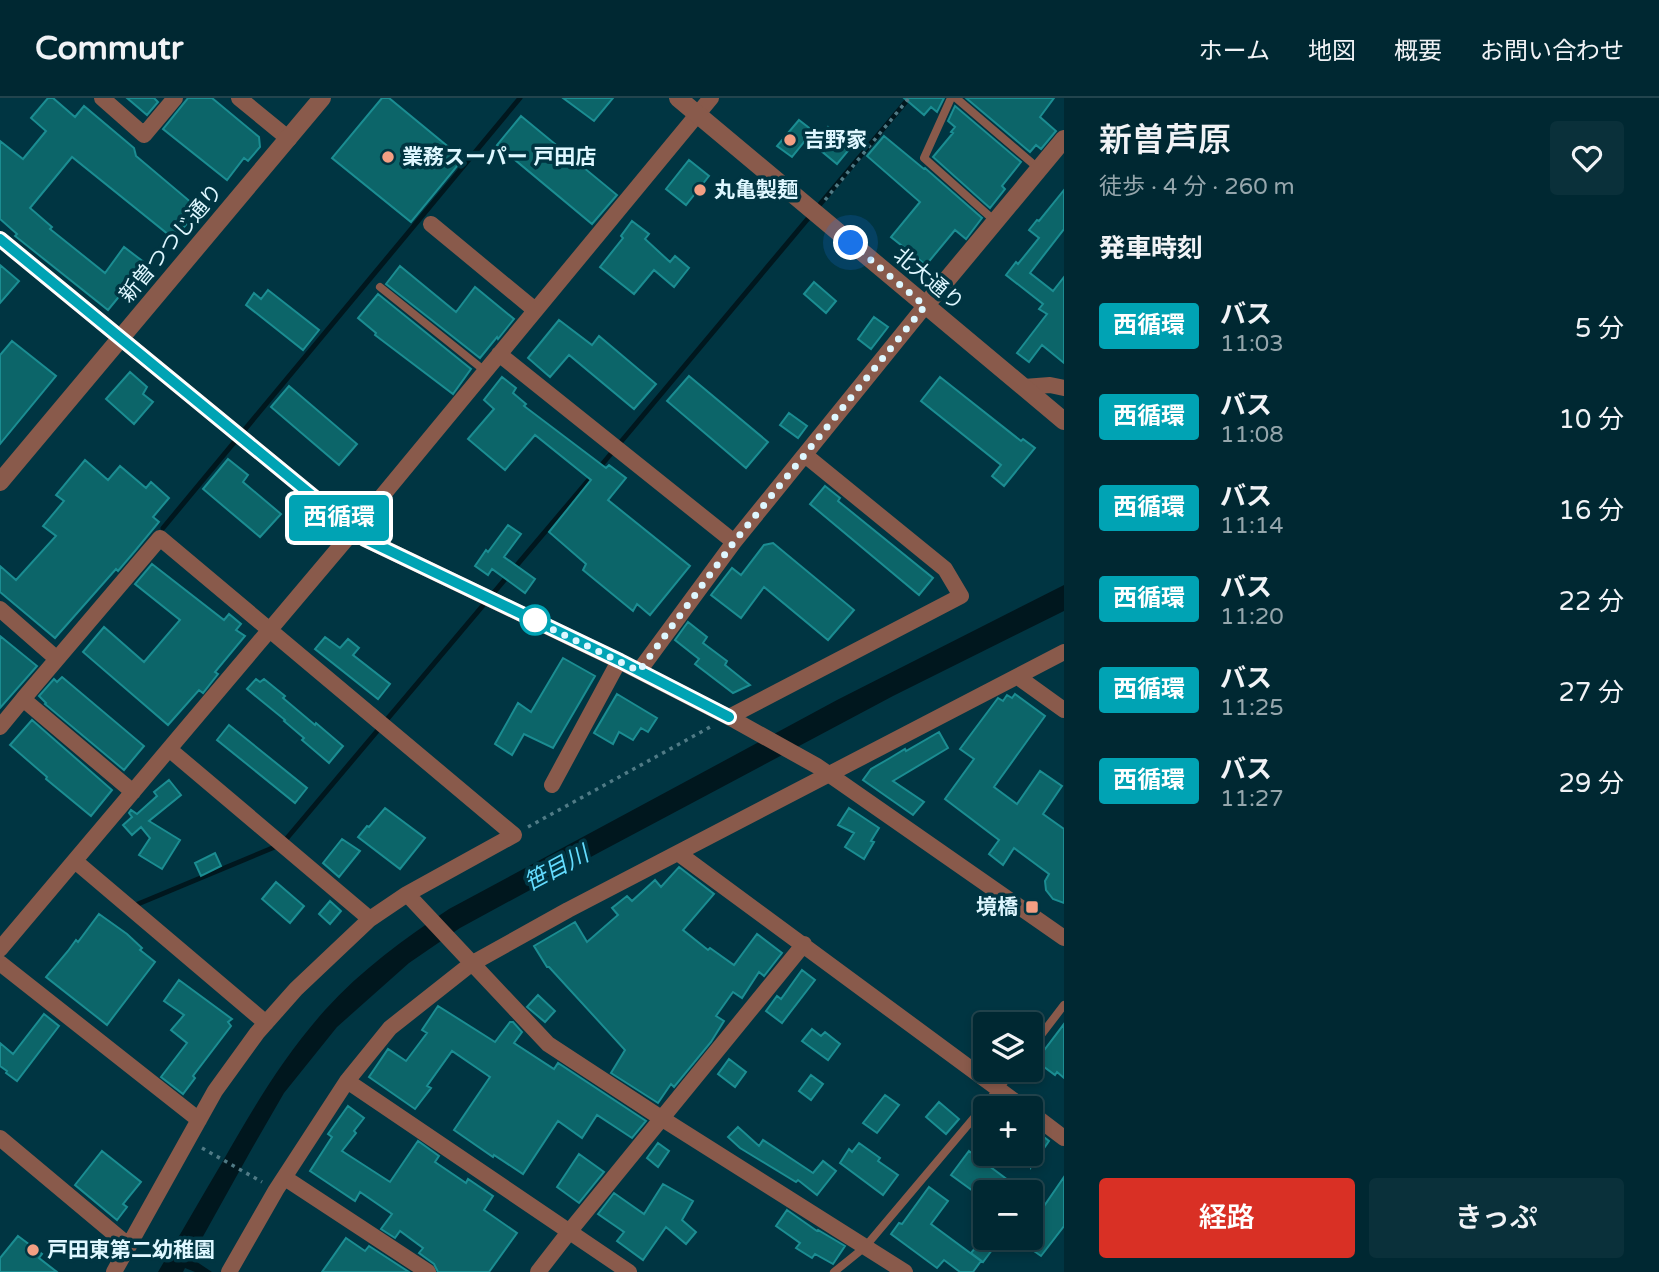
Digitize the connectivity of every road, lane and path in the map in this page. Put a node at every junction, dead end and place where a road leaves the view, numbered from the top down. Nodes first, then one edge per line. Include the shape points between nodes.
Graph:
1 (102, 98) edge
2 (174, 98) edge
3 (239, 98) edge
4 (322, 98) edge
5 (678, 98) edge
6 (711, 98) edge
7 (909, 98) edge
8 (951, 98) edge
9 (956, 98) edge
10 (697, 114) junction
11 (289, 138) junction
12 (1064, 139) edge
13 (1039, 170) junction
14 (814, 212) junction
15 (996, 222) junction
16 (431, 224) dead end
17 (0, 239) edge
18 (380, 287) dead end
19 (925, 306) junction
20 (535, 310) junction
21 (121, 337) junction
22 (499, 354) junction
23 (485, 372) junction
24 (1024, 387) junction
25 (1064, 388) edge
26 (1059, 417) edge
27 (805, 455) junction
28 (0, 482) edge
29 (354, 530) junction
30 (734, 542) junction
31 (0, 609) edge
32 (269, 629) junction
33 (1064, 652) edge
34 (57, 659) junction
35 (620, 661) junction
36 (639, 671) junction
37 (1018, 677) junction
38 (23, 699) junction
39 (1064, 709) edge
40 (733, 719) junction
41 (0, 727) edge
42 (169, 749) junction
43 (824, 770) junction
44 (552, 785) dead end
45 (133, 792) junction
46 (514, 835) junction
47 (678, 853) junction
48 (75, 861) junction
49 (409, 897) junction
50 (370, 919) junction
51 (1064, 939) edge
52 (804, 944) junction
53 (0, 949) edge
54 (469, 961) junction
55 (0, 963) edge
56 (1064, 1005) edge
57 (266, 1023) junction
58 (1043, 1032) edge
59 (347, 1082) junction
60 (1005, 1082) edge
61 (999, 1089) junction
62 (1008, 1096) edge
63 (661, 1118) junction
64 (199, 1120) junction
65 (1043, 1122) edge
66 (0, 1138) edge
67 (1064, 1139) edge
68 (197, 1144) dead end
69 (285, 1178) junction
70 (268, 1186) dead end
71 (569, 1232) junction
72 (128, 1246) junction
73 (865, 1247) junction
74 (114, 1272) edge
75 (229, 1272) edge
76 (428, 1272) edge
77 (538, 1272) edge
78 (629, 1272) edge
79 (834, 1272) edge
80 (905, 1272) edge

1 - 2 street via 144,135
3 - 11 street
4 - 11 street, 新曽つつじ通り
5 - 10 street, 北大通り
6 - 10 street
7 - 14 path
8 - 15 lane via 923,158
9 - 13 lane
10 - 14 street, 北大通り
10 - 20 street
11 - 21 street, 新曽つつじ通り
12 - 13 street
13 - 15 street
14 - 19 street, 北大通り
15 - 19 street
16 - 20 street
17 - 21 street
18 - 23 lane
19 - 24 street, 北大通り
19 - 27 street
20 - 22 street
21 - 28 street, 新曽つつじ通り
21 - 29 street
22 - 23 street
22 - 30 street
23 - 29 street
24 - 25 street
24 - 26 street, 北大通り
27 - 30 street
27 - 40 street via 945,569 961,596
29 - 32 street
29 - 35 street
30 - 36 street
31 - 34 street
32 - 34 street via 160,538
32 - 42 street
32 - 46 street
33 - 37 street
34 - 38 street
35 - 36 street
35 - 44 street
36 - 40 street
37 - 39 street
37 - 43 street
38 - 41 street
38 - 45 street
40 - 43 street
40 - 46 path
42 - 45 street
42 - 50 street
43 - 47 street
43 - 51 street
45 - 48 street
46 - 49 street
47 - 52 street
47 - 54 street
48 - 53 street
48 - 57 street
49 - 50 street
49 - 54 street
50 - 57 street
52 - 61 street
52 - 63 street
54 - 59 street via 390,1028
54 - 63 street via 548,1044
55 - 64 street
56 - 58 lane
57 - 64 street
59 - 69 street
59 - 71 street
60 - 61 lane
61 - 62 street
61 - 73 lane
63 - 71 street
63 - 73 street
64 - 72 street
65 - 67 street
66 - 72 street
68 - 70 path
69 - 75 street
69 - 76 street
71 - 77 street
71 - 78 street
72 - 74 street
73 - 79 lane
73 - 80 street

